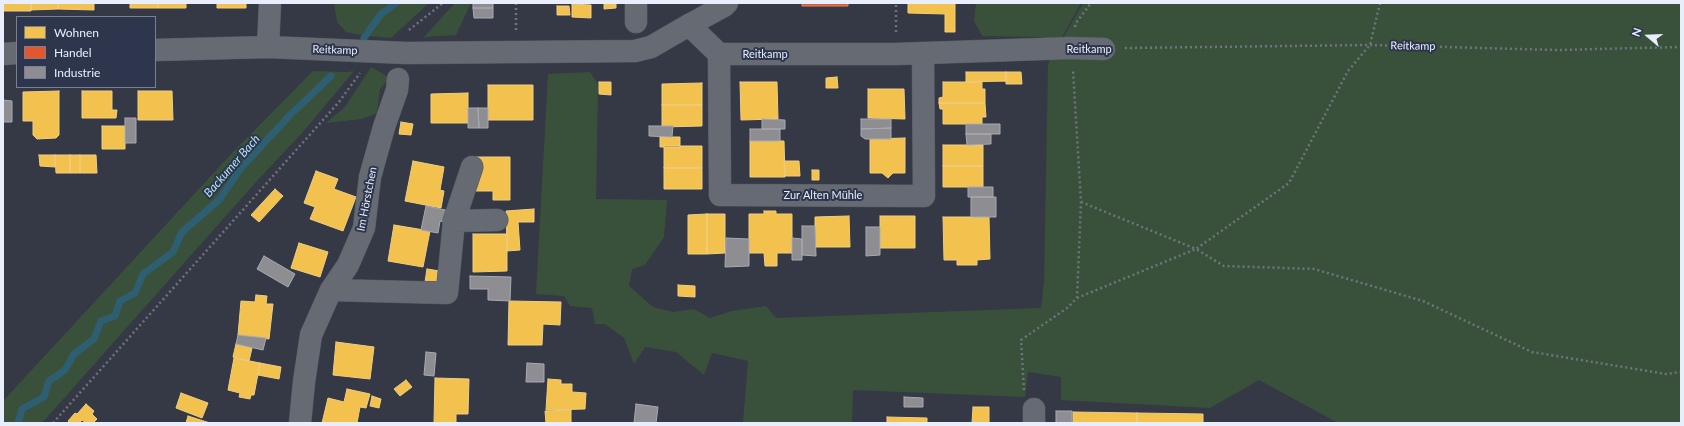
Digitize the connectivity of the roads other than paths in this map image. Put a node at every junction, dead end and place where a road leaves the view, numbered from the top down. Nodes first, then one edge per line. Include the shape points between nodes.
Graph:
1 (270, 3) edge
2 (727, 3) edge
3 (689, 24) junction
4 (268, 47) junction
5 (1104, 49) road end
6 (156, 50) edge
7 (16, 53) edge
8 (923, 53) junction
9 (3, 54) edge
10 (719, 54) junction
11 (398, 79) dead end
12 (472, 168) dead end
13 (497, 220) dead end
14 (454, 221) junction
15 (331, 290) junction
16 (300, 423) edge

1 - 4 street
2 - 3 street, Reitkamp
3 - 4 street, Reitkamp via 651,47 635,51 381,52
3 - 10 street
4 - 6 street, Reitkamp
5 - 8 street, Reitkamp
7 - 9 street
8 - 10 street, Reitkamp
8 - 10 street, Zur Alten Mühle via 924,196 720,195
11 - 15 street, Im Hörstchen via 397,90 370,177 364,228 348,265
12 - 14 street
13 - 14 street
14 - 15 street via 447,293
15 - 16 street, Im Hörstchen via 311,335

